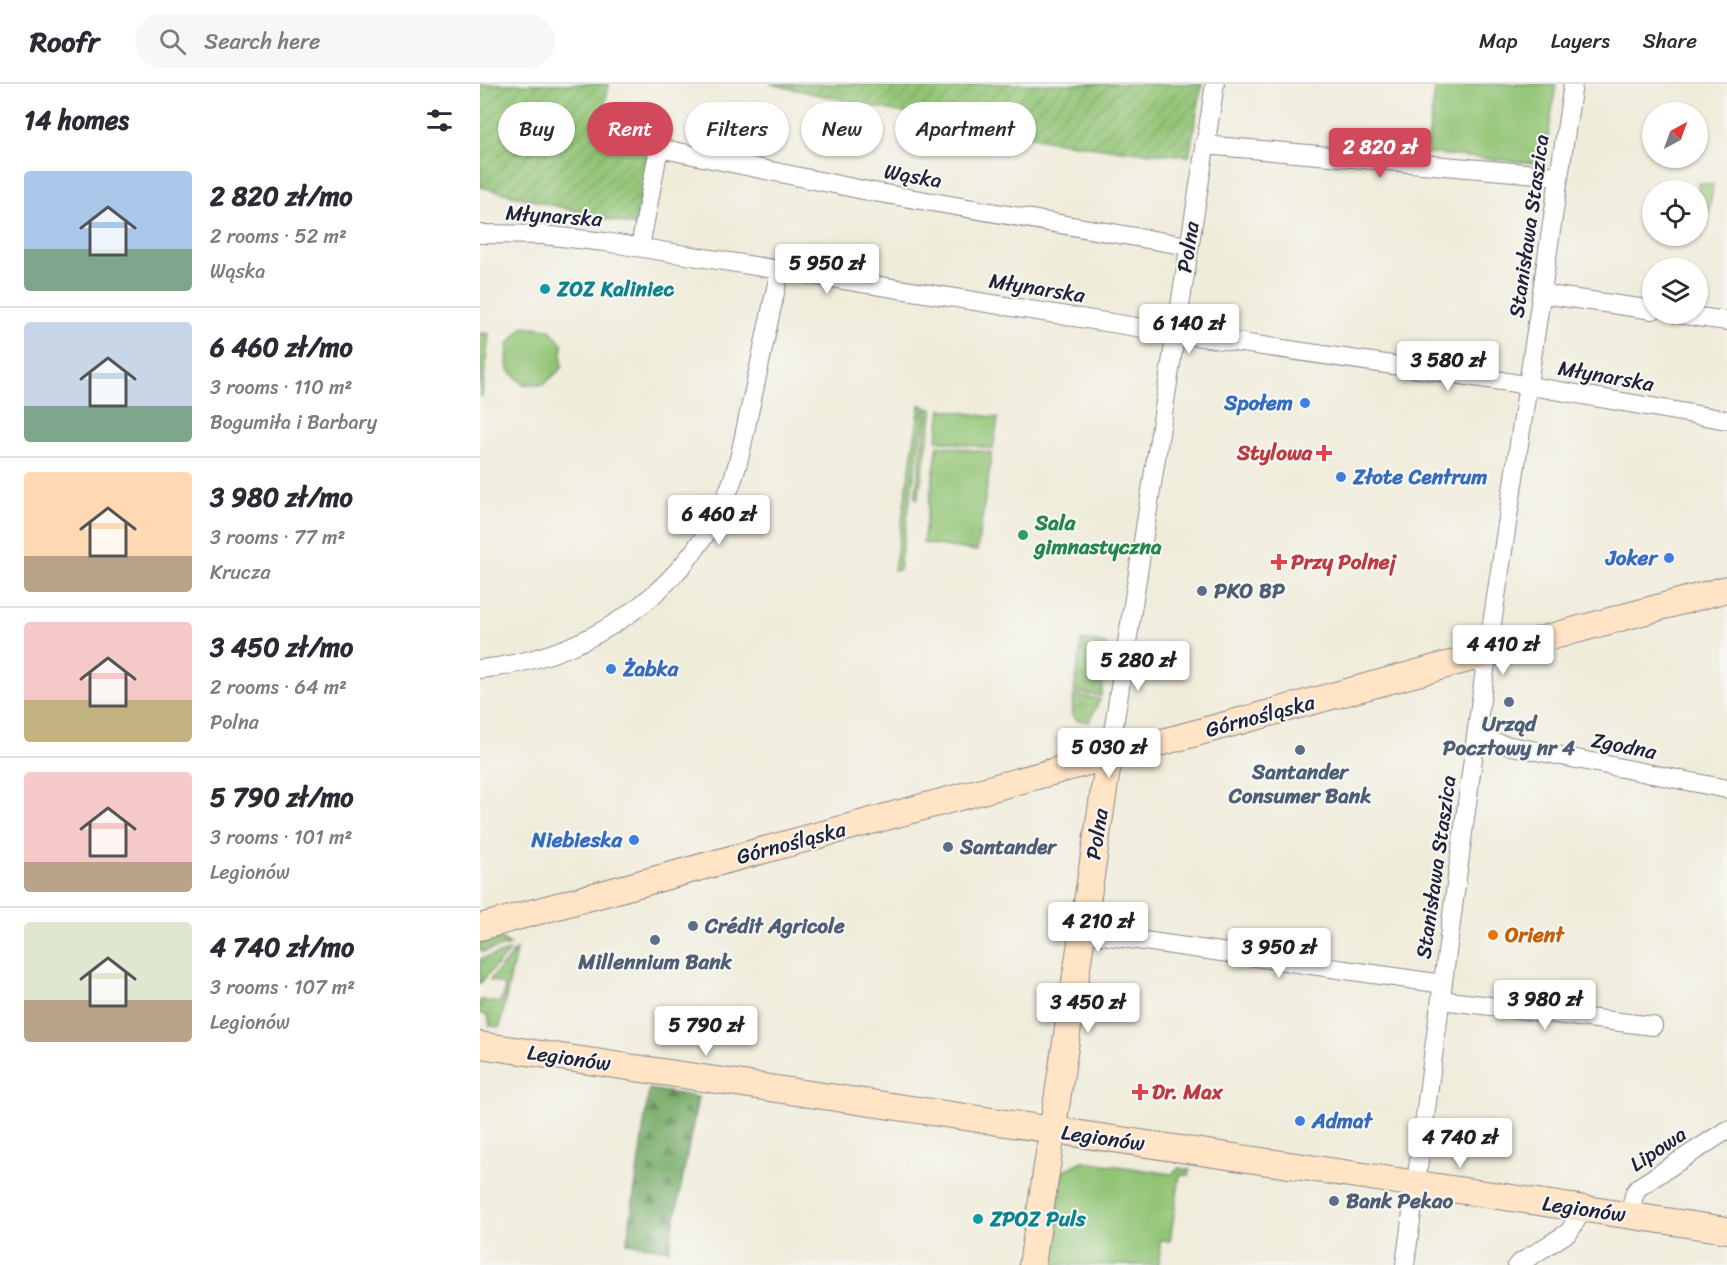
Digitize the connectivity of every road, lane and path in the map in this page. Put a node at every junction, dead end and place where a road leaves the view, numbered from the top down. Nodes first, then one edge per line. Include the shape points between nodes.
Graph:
1 (1215, 84) edge
2 (1573, 84) edge
3 (1204, 145) junction
4 (1559, 176) junction
5 (480, 234) edge
6 (1188, 246) junction
7 (640, 247) junction
8 (780, 270) junction
9 (1542, 294) junction
10 (1642, 308) edge
11 (1708, 318) edge
12 (1727, 321) edge
13 (1174, 333) junction
14 (1528, 386) junction
15 (1727, 420) edge
16 (1727, 589) edge
17 (1488, 654) junction
18 (480, 669) edge
19 (1476, 739) junction
20 (1109, 757) junction
21 (1727, 789) edge
22 (480, 927) edge
23 (1082, 932) junction
24 (1442, 992) junction
25 (1653, 1026) dead end
26 (480, 1045) edge
27 (1052, 1130) junction
28 (1727, 1130) edge
29 (1416, 1184) junction
30 (1583, 1209) junction
31 (1629, 1215) junction
32 (1727, 1230) edge
33 (1032, 1265) edge
34 (1405, 1265) edge
35 (1517, 1265) edge

1 - 3 street, Polna
2 - 4 street, Stanisława Staszica
3 - 4 street
3 - 6 street, Polna
4 - 9 street, Stanisława Staszica
5 - 7 street, Młynarska via 543,235
6 - 7 street, Wąska via 847,187 659,148
6 - 13 street, Polna
7 - 8 street, Młynarska
8 - 13 street, Młynarska
8 - 18 street via 733,477 712,524 692,554 660,590 602,632 542,658
9 - 10 street
9 - 14 street, Stanisława Staszica
11 - 12 street
13 - 14 street, Młynarska
13 - 20 street, Polna
14 - 15 street, Młynarska
14 - 17 street, Stanisława Staszica
16 - 17 street, Górnośląska
17 - 19 street, Stanisława Staszica
17 - 20 street, Górnośląska
19 - 21 street, Zgodna
19 - 24 street, Stanisława Staszica
20 - 22 street, Górnośląska
20 - 23 street, Polna
23 - 24 street
23 - 27 street, Polna
24 - 25 street
24 - 29 street, Stanisława Staszica
26 - 27 street, Legionów
27 - 29 street, Legionów
27 - 33 street, Polna
28 - 31 street, Lipowa via 1639,1187
29 - 30 street, Legionów
29 - 34 street, Stanisława Staszica
30 - 31 street, Legionów
30 - 35 street via 1569,1232
31 - 32 street, Legionów

